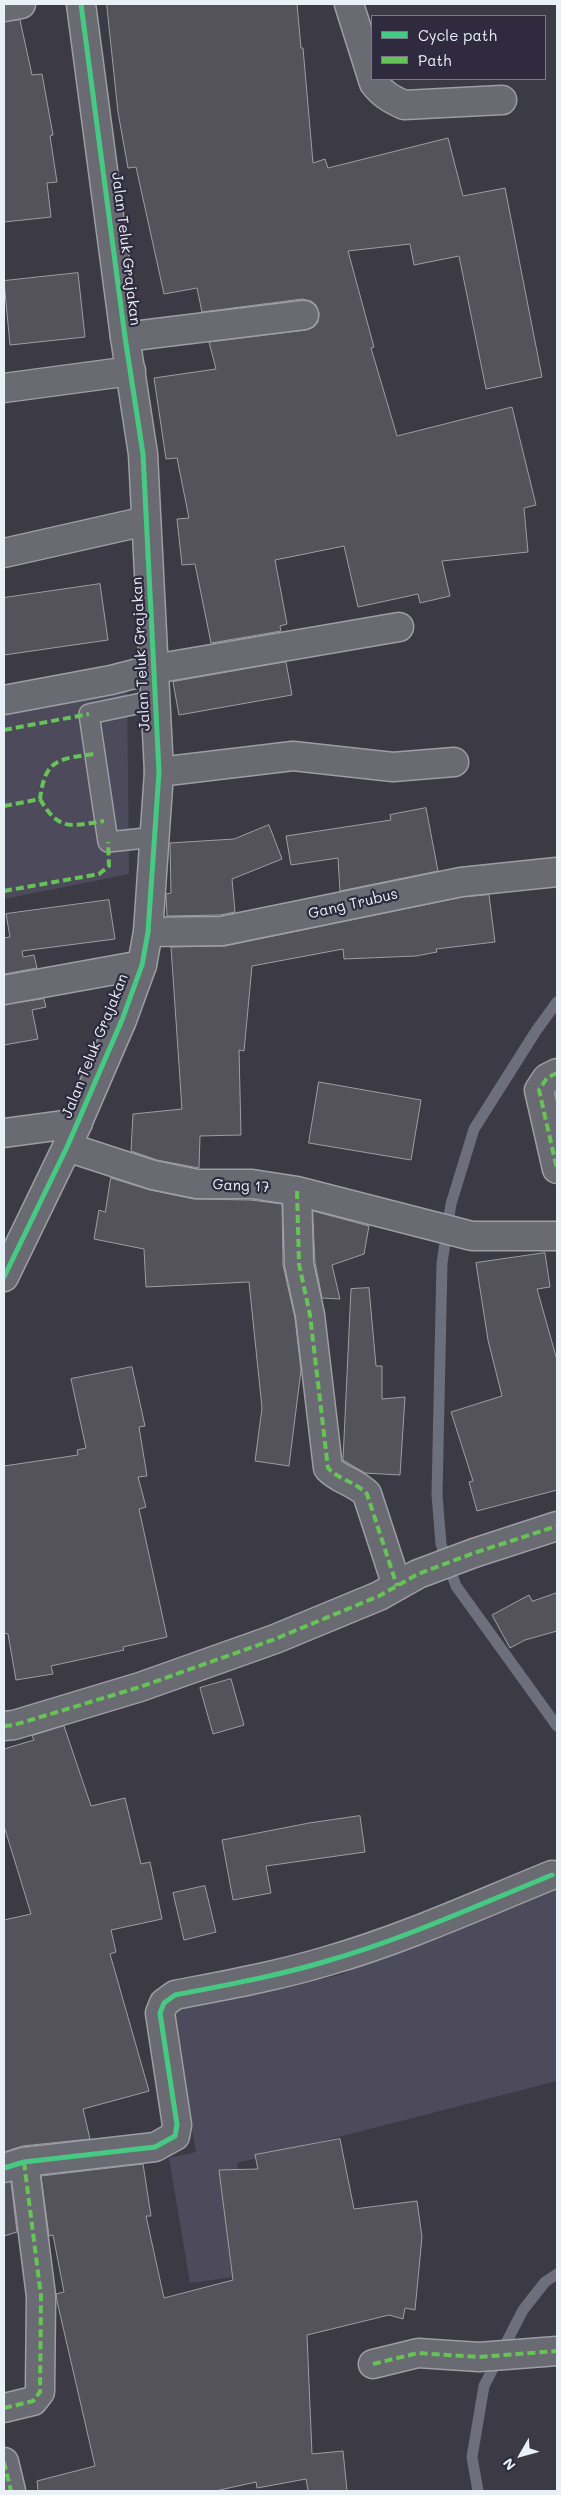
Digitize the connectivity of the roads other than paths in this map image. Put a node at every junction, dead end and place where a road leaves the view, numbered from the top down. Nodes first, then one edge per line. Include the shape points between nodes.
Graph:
1 (21, 4) edge
2 (81, 4) edge
3 (349, 4) edge
4 (4, 7) edge
5 (371, 74) edge
6 (373, 80) edge
7 (502, 100) dead end
8 (304, 315) dead end
9 (125, 337) junction
10 (131, 371) junction
11 (4, 388) edge
12 (146, 521) junction
13 (4, 553) edge
14 (399, 627) dead end
15 (154, 669) junction
16 (4, 700) edge
17 (156, 700) junction
18 (454, 762) dead end
19 (159, 772) junction
20 (155, 837) junction
21 (557, 872) edge
22 (148, 932) junction
23 (142, 966) junction
24 (4, 990) edge
25 (557, 1073) edge
26 (78, 1123) junction
27 (4, 1133) edge
28 (67, 1147) junction
29 (557, 1169) edge
30 (297, 1191) junction
31 (557, 1236) edge
32 (4, 1277) edge
33 (557, 1526) edge
34 (407, 1580) junction
35 (4, 1726) edge
36 (552, 1875) dead end
37 (14, 2165) edge
38 (548, 2352) edge
39 (373, 2364) dead end
40 (4, 2408) edge
41 (4, 2462) edge
42 (11, 2491) edge

1 - 4 street
2 - 9 street, Jalan Teluk Grajakan
3 - 5 street
6 - 7 street via 381,93 404,105
8 - 9 street
9 - 10 street, Jalan Teluk Grajakan
10 - 11 street
10 - 12 street, Jalan Teluk Grajakan via 143,454
12 - 13 street
12 - 15 street, Jalan Teluk Grajakan
14 - 15 street
15 - 16 street
15 - 17 street, Jalan Teluk Grajakan
17 - 19 street, Jalan Teluk Grajakan
17 - 20 lane via 89,714 108,842
18 - 19 street via 393,767 293,756
19 - 20 street, Jalan Teluk Grajakan
20 - 22 street, Jalan Teluk Grajakan
21 - 22 street, Gang Trubus via 461,882 222,931
22 - 23 street, Jalan Teluk Grajakan
23 - 24 street
23 - 26 street, Jalan Teluk Grajakan
25 - 29 street via 547,1078 539,1090
26 - 27 street
26 - 28 street, Jalan Teluk Grajakan
28 - 30 street, Gang 17 via 153,1175 197,1184 252,1184
28 - 32 street, Jalan Teluk Grajakan
30 - 31 street, Gang 17 via 472,1236
30 - 34 street via 299,1264 310,1315 328,1468 367,1494
33 - 34 street via 474,1553
34 - 35 street via 379,1596 275,1639 140,1687
36 - 37 street via 328,1961 175,1995 161,2006 160,2013 177,2125 175,2136 155,2147
37 - 40 street via 41,2296 40,2392 33,2401
38 - 39 street via 479,2356 418,2353
41 - 42 street

